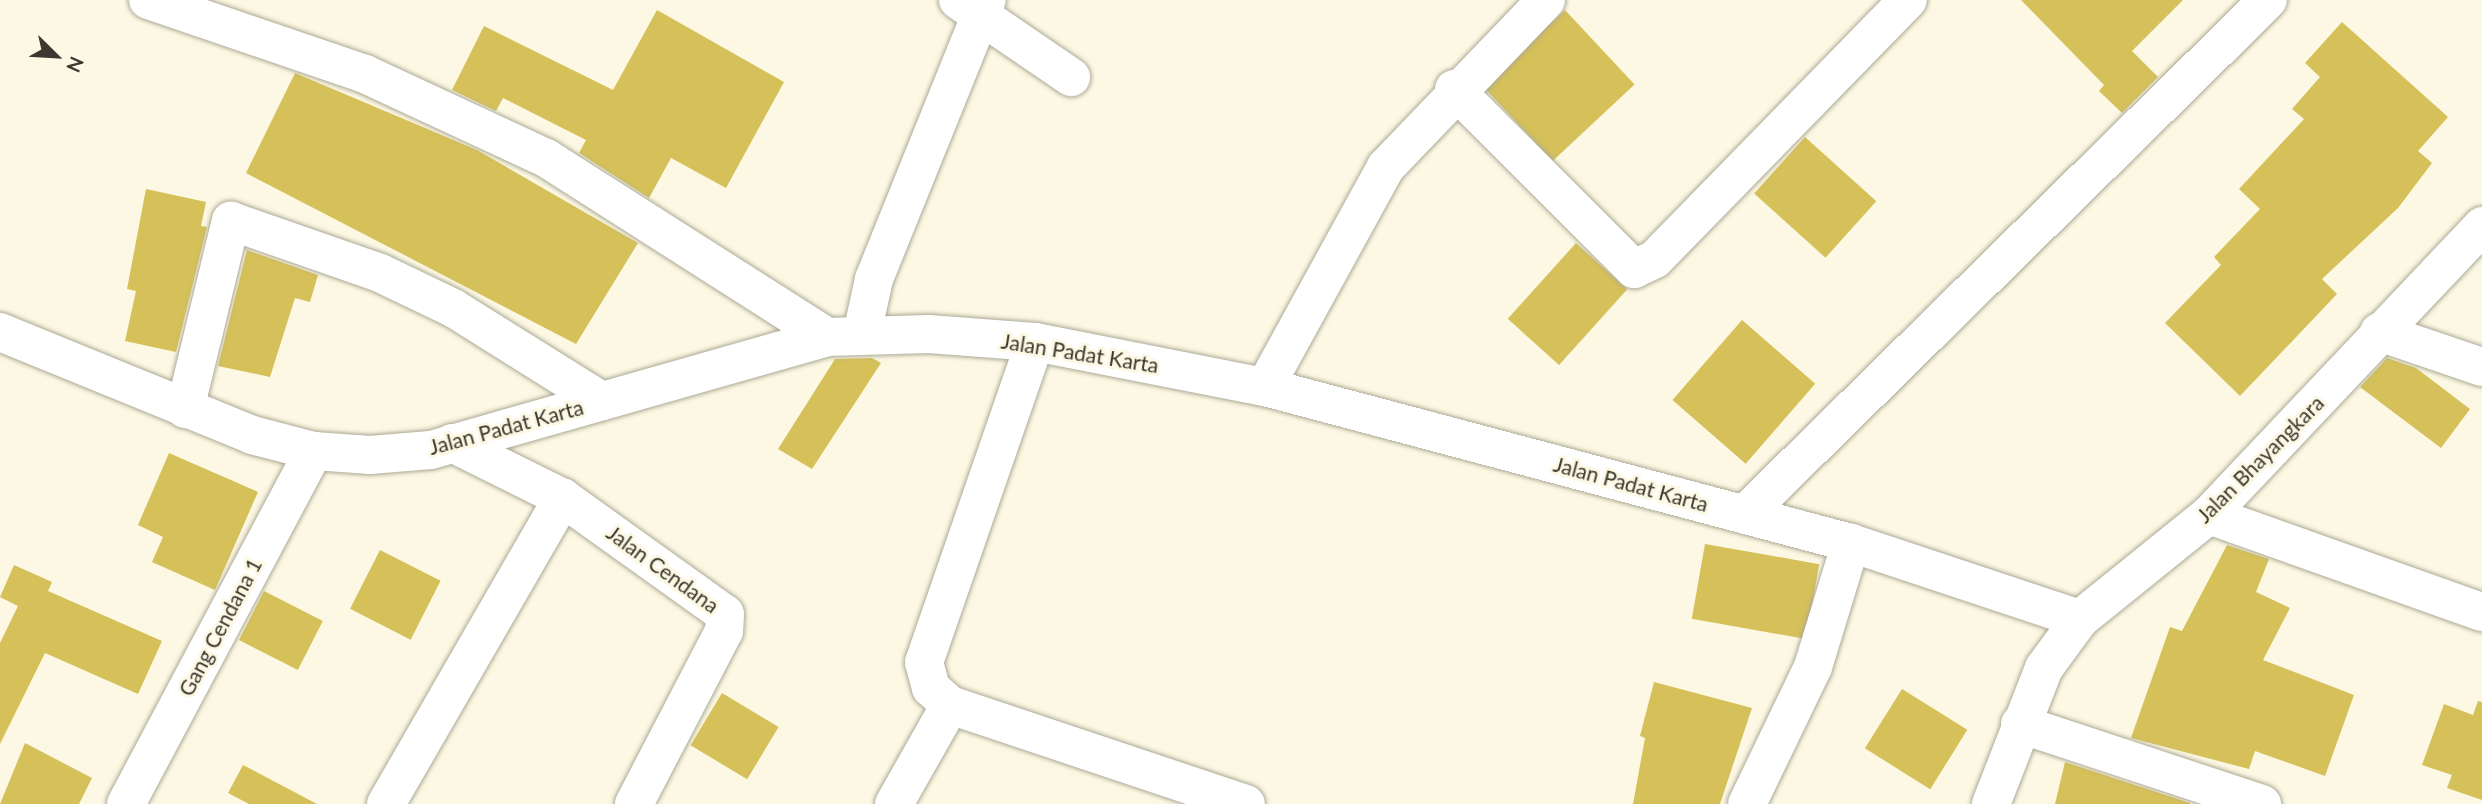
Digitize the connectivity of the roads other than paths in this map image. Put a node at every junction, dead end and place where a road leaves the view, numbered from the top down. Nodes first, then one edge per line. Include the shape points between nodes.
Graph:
1 (148, 0) edge
2 (1546, 0) edge
3 (1908, 0) edge
4 (2268, 0) edge
5 (974, 4) edge
6 (1071, 77) dead end
7 (1454, 89) junction
8 (2482, 226) edge
9 (0, 332) edge
10 (2379, 332) junction
11 (845, 336) junction
12 (1035, 342) junction
13 (2482, 367) edge
14 (1265, 387) junction
15 (602, 401) junction
16 (185, 409) junction
17 (452, 443) junction
18 (314, 451) junction
19 (563, 498) junction
20 (1745, 514) junction
21 (2209, 515) junction
22 (1851, 542) junction
23 (2482, 612) edge
24 (2080, 619) junction
25 (950, 705) junction
26 (2020, 724) junction
27 (126, 804) edge
28 (386, 804) edge
29 (634, 804) edge
30 (894, 804) edge
31 (1246, 804) edge
32 (1747, 804) edge
33 (1991, 804) edge
34 (2262, 804) edge

1 - 11 street via 365,74 481,125 639,212
2 - 7 street
3 - 7 street via 1655,259 1634,268
4 - 20 street
5 - 6 street
5 - 11 street via 874,279
7 - 14 street via 1385,166
8 - 10 street, Jalan Bhayangkara
9 - 16 street, Jalan Padat Karta
10 - 13 street
10 - 21 street, Jalan Bhayangkara
11 - 12 street, Jalan Padat Karta
11 - 15 street, Jalan Padat Karta
12 - 14 street, Jalan Padat Karta
12 - 25 street via 924,662 931,688
14 - 20 street, Jalan Padat Karta
15 - 16 street via 453,308 380,274 231,221
15 - 17 street, Jalan Padat Karta
16 - 18 street, Jalan Padat Karta
17 - 18 street, Jalan Padat Karta via 370,455
17 - 19 street, Jalan Cendana
18 - 27 street, Gang Cendana 1
19 - 28 street
19 - 29 street, Jalan Cendana via 725,614 724,631
20 - 22 street, Jalan Padat Karta
21 - 23 street
21 - 24 street, Jalan Bhayangkara
22 - 24 street, Jalan Padat Karta
22 - 32 street via 1813,667
24 - 26 street, Jalan Bhayangkara via 2044,667
25 - 30 street
25 - 31 street
26 - 33 street, Jalan Bhayangkara
26 - 34 street

